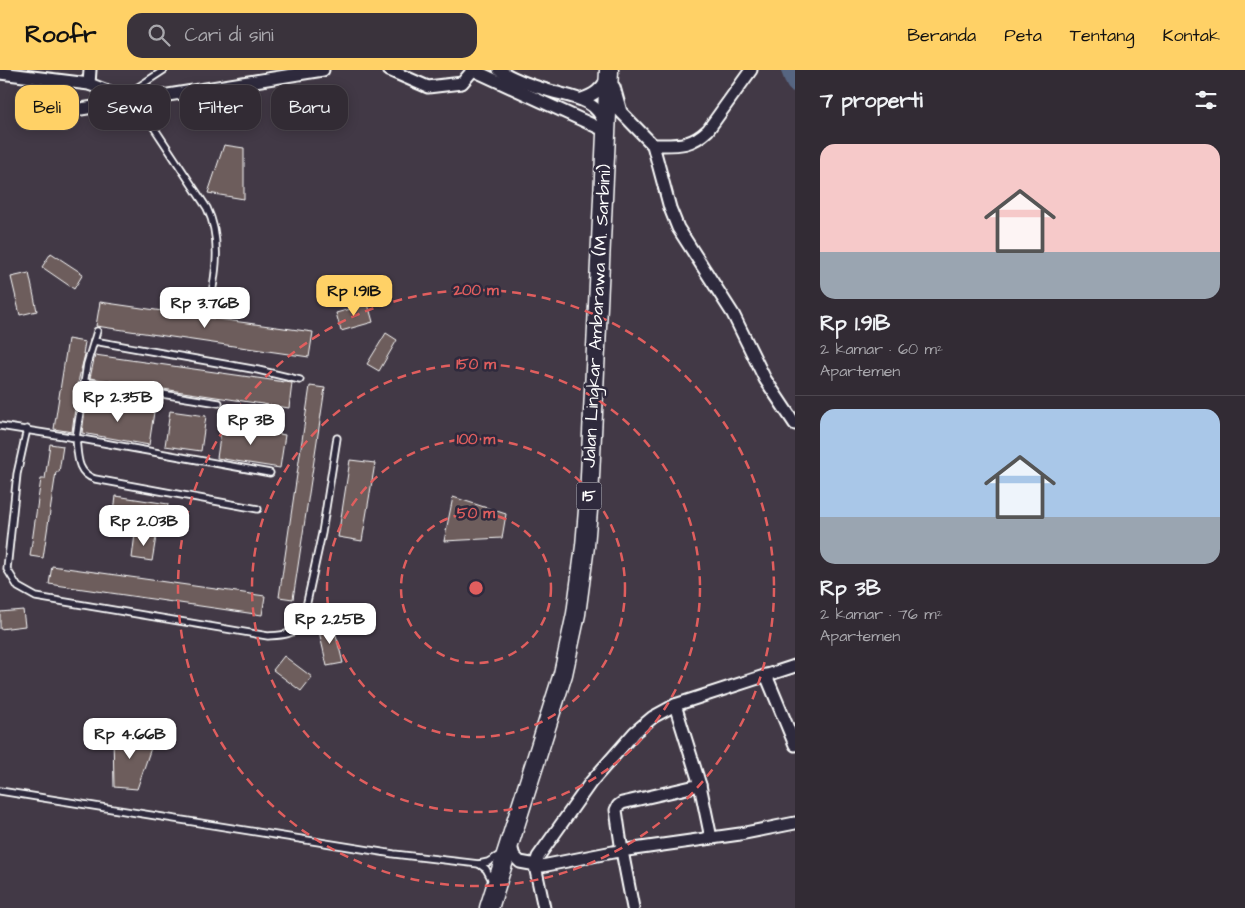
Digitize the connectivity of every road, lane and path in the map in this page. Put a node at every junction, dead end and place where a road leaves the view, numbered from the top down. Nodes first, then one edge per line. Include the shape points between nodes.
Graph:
1 (90, 70) edge
2 (164, 70) edge
3 (323, 70) edge
4 (389, 70) edge
5 (473, 70) edge
6 (499, 70) edge
7 (751, 70) edge
8 (610, 72) edge
9 (0, 73) edge
10 (17, 73) edge
11 (89, 84) joint
12 (144, 85) edge
13 (170, 92) edge
14 (582, 100) junction
15 (89, 107) edge
16 (81, 109) dead end
17 (632, 122) junction
18 (155, 130) edge
19 (606, 132) junction
20 (653, 145) junction
21 (208, 314) dead end
22 (96, 331) dead end
23 (94, 341) junction
24 (300, 380) dead end
25 (85, 382) junction
26 (219, 403) dead end
27 (795, 424) edge
28 (0, 426) edge
29 (27, 429) junction
30 (76, 438) junction
31 (337, 438) dead end
32 (270, 473) dead end
33 (258, 509) dead end
34 (795, 666) edge
35 (766, 675) junction
36 (675, 705) junction
37 (795, 745) edge
38 (700, 785) junction
39 (0, 791) edge
40 (795, 823) edge
41 (711, 838) junction
42 (508, 846) junction
43 (622, 851) junction
44 (520, 862) junction
45 (479, 864) junction
46 (535, 866) junction
47 (496, 884) junction
48 (489, 908) edge
49 (544, 908) edge
50 (633, 908) edge

1 - 11 street
2 - 12 lane
3 - 13 street
4 - 5 street via 428,87 462,84
5 - 19 street
6 - 14 street via 540,88
7 - 20 street via 700,138 681,145
8 - 14 street via 598,92
8 - 17 street via 621,112
8 - 19 highway, Jalan Lingkar Ambarawa (M. Sarbini) / 15
9 - 10 street
10 - 11 street
14 - 19 street via 598,110
15 - 16 street
17 - 19 street via 615,122
17 - 20 street
18 - 21 lane via 213,221 216,239 214,284
19 - 42 highway, Jalan Lingkar Ambarawa (M. Sarbini) / 15 via 585,546 563,674
20 - 27 street via 678,228 733,314 765,378
22 - 23 lane
23 - 24 lane
23 - 25 lane
25 - 26 lane
25 - 30 lane
28 - 29 lane
29 - 30 lane
29 - 31 lane via 18,474 7,569 18,587 36,597 268,636 288,635 302,625 322,533
30 - 32 lane
30 - 33 lane via 79,462 88,477 95,480
34 - 35 street
35 - 36 street
35 - 37 street
36 - 38 street
36 - 46 street via 635,732 590,782
38 - 41 street
38 - 43 street via 618,806
39 - 45 lane via 394,854
40 - 41 street
41 - 43 street
42 - 44 street
42 - 45 lane via 497,858
42 - 47 highway, Jalan Lingkar Ambarawa (M. Sarbini) / 15
43 - 46 street
43 - 50 street
44 - 46 street
44 - 47 street via 504,871
45 - 47 lane
46 - 49 street
47 - 48 highway, Jalan Lingkar Ambarawa (M. Sarbini) / 15

